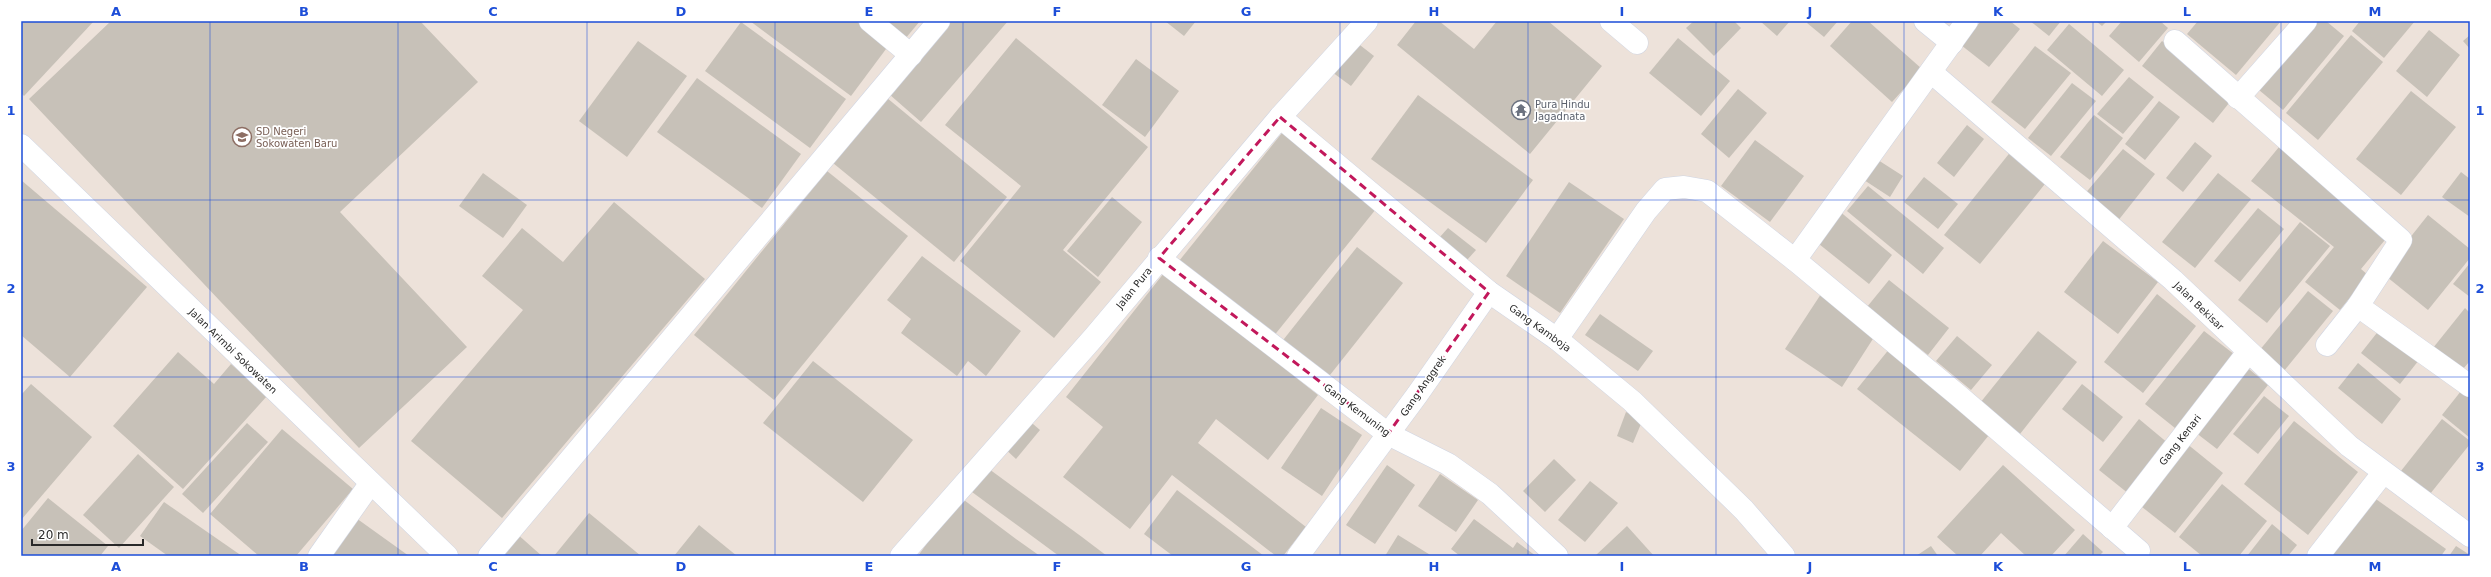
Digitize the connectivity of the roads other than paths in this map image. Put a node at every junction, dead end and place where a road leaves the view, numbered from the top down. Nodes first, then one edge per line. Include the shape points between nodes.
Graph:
1 (870, 21) edge
2 (939, 21) edge
3 (1368, 21) edge
4 (1611, 21) edge
5 (1925, 21) edge
6 (1967, 21) edge
7 (2306, 21) edge
8 (2175, 41) dead end
9 (1637, 43) dead end
10 (1952, 43) junction
11 (911, 55) junction
12 (1931, 72) junction
13 (2238, 98) junction
14 (1280, 117) junction
15 (21, 145) edge
16 (1159, 258) junction
17 (1795, 260) junction
18 (1489, 292) junction
19 (2358, 306) junction
20 (1557, 339) junction
21 (2327, 345) dead end
22 (2248, 352) junction
23 (2470, 386) edge
24 (1388, 434) junction
25 (2383, 473) junction
26 (370, 484) junction
27 (2112, 528) junction
28 (2470, 536) edge
29 (2139, 551) dead end
30 (319, 556) edge
31 (447, 556) edge
32 (489, 556) edge
33 (902, 556) edge
34 (1298, 556) edge
35 (1557, 556) edge
36 (1784, 556) edge
37 (2318, 556) edge

1 - 11 street
2 - 11 street
3 - 14 street, Jalan Pura
4 - 9 street
5 - 10 street
6 - 10 street
7 - 13 street
8 - 13 street
10 - 12 street
11 - 32 street
12 - 17 street
12 - 22 street, Jalan Bekisar via 2173,280
13 - 19 street via 2404,235
14 - 16 street, Jalan Pura
14 - 18 street, Gang Kamboja
15 - 26 street, Jalan Arimbi Sokowaten
16 - 24 street, Gang Kemuning
16 - 33 street, Jalan Pura via 1094,337
17 - 20 street via 1707,191 1684,186 1665,189 1646,211
17 - 27 street
18 - 20 street, Gang Kamboja
18 - 24 street, Gang Anggrek
19 - 21 street
19 - 23 street
20 - 36 street, Gang Kamboja via 1632,401 1744,510
22 - 25 street, Jalan Bekisar via 2349,446
22 - 27 street, Gang Kenari
24 - 34 street, Gang Anggrek
24 - 35 street, Gang Kemuning via 1448,464 1490,494
25 - 28 street, Jalan Bekisar
25 - 37 street
26 - 30 street
26 - 31 street, Jalan Arimbi Sokowaten
27 - 29 street

